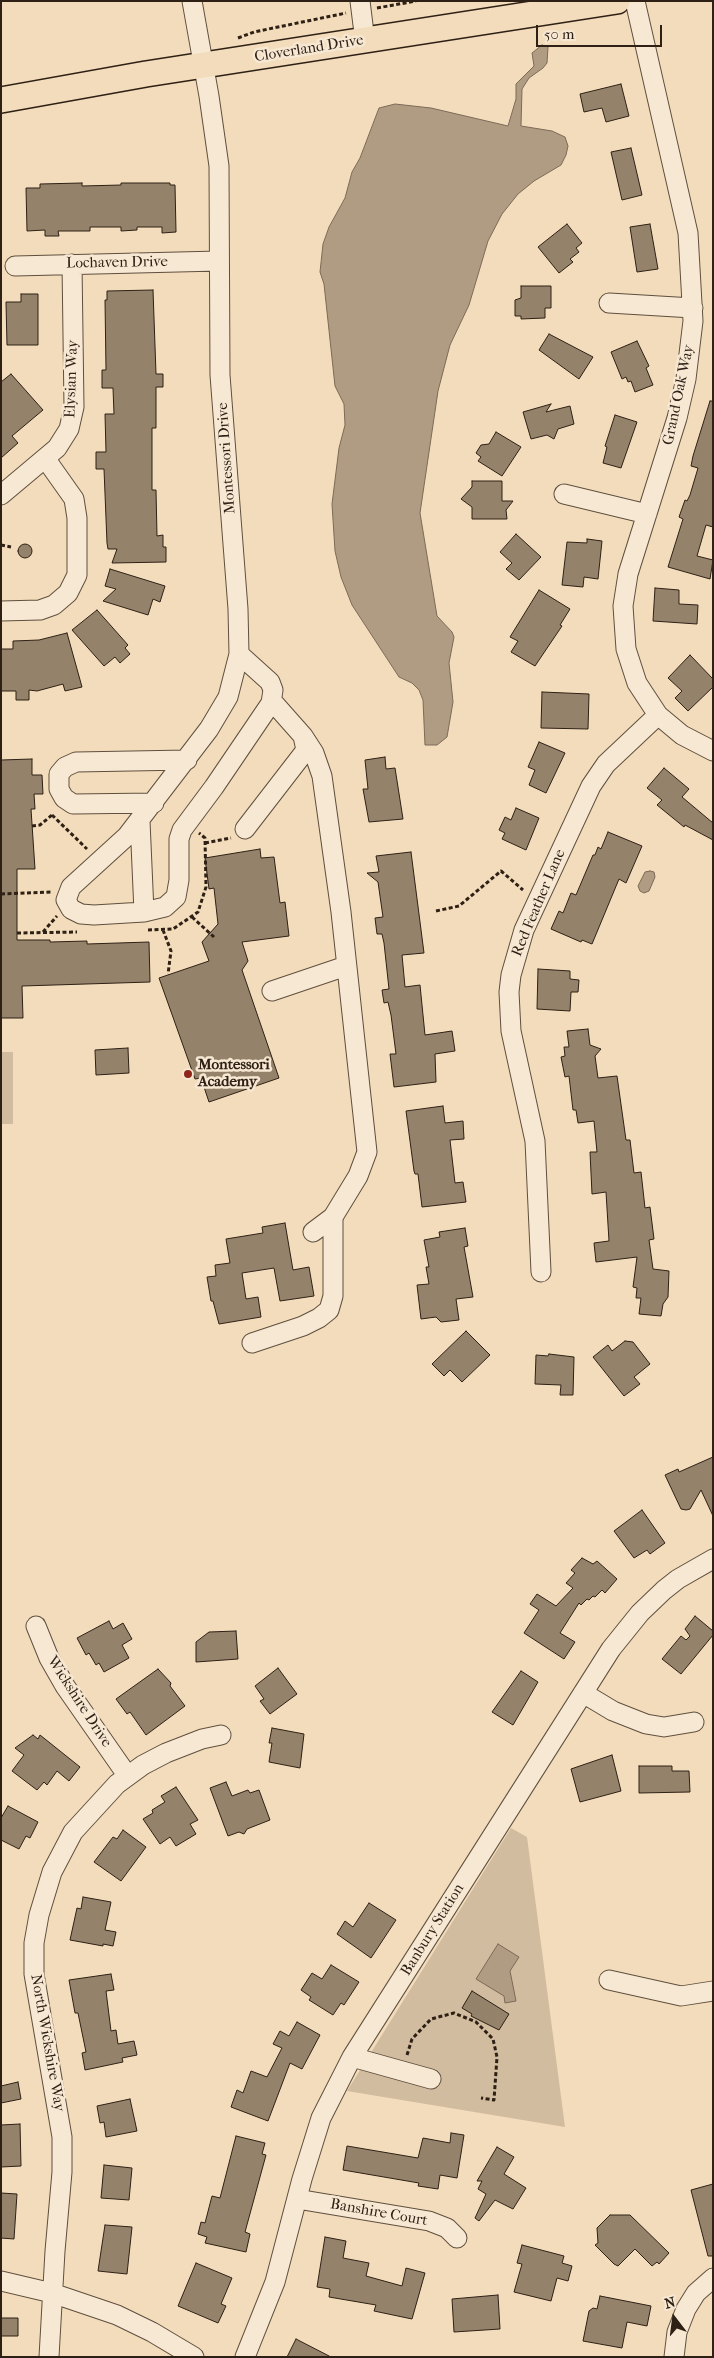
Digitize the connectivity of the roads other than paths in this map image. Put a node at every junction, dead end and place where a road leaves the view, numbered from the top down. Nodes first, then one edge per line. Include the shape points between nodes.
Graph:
1 (192, 1) edge
2 (617, 1) edge
3 (635, 1) edge
4 (360, 6) edge
5 (365, 41) junction
6 (204, 66) junction
7 (1, 100) edge
8 (219, 261) junction
9 (72, 264) junction
10 (15, 266) dead end
11 (608, 304) dead end
12 (693, 308) junction
13 (46, 458) junction
14 (564, 494) dead end
15 (1, 495) edge
16 (647, 514) junction
17 (1, 611) edge
18 (239, 654) junction
19 (272, 701) junction
20 (658, 715) junction
21 (303, 736) junction
22 (713, 751) edge
23 (187, 760) junction
24 (154, 803) junction
25 (140, 821) junction
26 (245, 830) road end
27 (144, 912) junction
28 (346, 966) junction
29 (272, 991) dead end
30 (333, 1217) junction
31 (313, 1232) dead end
32 (542, 1272) dead end
33 (252, 1343) dead end
34 (713, 1559) edge
35 (36, 1626) dead end
36 (582, 1693) junction
37 (694, 1722) dead end
38 (221, 1735) dead end
39 (127, 1775) junction
40 (609, 1980) dead end
41 (713, 1991) edge
42 (352, 2058) junction
43 (431, 2079) dead end
44 (297, 2199) junction
45 (457, 2238) dead end
46 (713, 2278) edge
47 (1, 2281) edge
48 (52, 2293) junction
49 (48, 2357) edge
50 (194, 2357) edge
51 (245, 2357) edge
52 (674, 2357) edge

1 - 6 street, Montessori Drive
2 - 5 main road, Cloverland Drive
3 - 12 street, Grand Oak Way via 688,233
4 - 5 street
5 - 6 main road, Cloverland Drive
6 - 7 main road, Cloverland Drive
6 - 8 street, Montessori Drive via 219,166
8 - 9 street, Lochaven Drive
8 - 18 street, Montessori Drive via 220,375
9 - 10 street, Lochaven Drive
9 - 13 street, Elysian Way via 74,410 67,435
11 - 12 street
12 - 16 street, Grand Oak Way via 684,386
13 - 15 street, Elysian Way
13 - 17 street via 76,506 78,575 68,593 54,605 40,610
14 - 16 street
16 - 20 street, Grand Oak Way via 628,574 624,624 633,674
18 - 19 street via 270,682
18 - 23 street, Montessori Drive via 234,682 225,703
19 - 21 street
19 - 27 street via 182,830 176,897 165,907
20 - 22 street, Grand Oak Way via 682,735
20 - 32 street, Red Feather Lane via 606,764 594,780 518,946 509,992 512,1039 535,1141
21 - 26 street via 304,754
21 - 28 street via 314,753 322,776
23 - 24 street, Montessori Drive
23 - 24 street via 73,762 62,770 58,778 59,790 66,800 78,805
24 - 25 street, Montessori Drive
25 - 27 street
25 - 27 street, Montessori Drive via 68,892 66,900 69,907 82,914
28 - 29 street
28 - 30 street via 367,1152 358,1176
30 - 31 street
30 - 33 street via 333,1296 329,1310 302,1326
34 - 36 street, Banbury Station via 678,1579 640,1613
35 - 39 street, Wickshire Drive via 65,1686
36 - 37 street via 613,1711 646,1724 664,1727
36 - 42 street, Banbury Station
38 - 39 street, North Wickshire Way via 188,1744
39 - 48 street, North Wickshire Way via 73,1832 52,1872 35,1930 35,1986 62,2137
40 - 41 street via 680,1996
42 - 43 street
42 - 44 street, Banbury Station via 322,2118
44 - 45 street, Banshire Court via 429,2221 447,2228
44 - 51 street, Banbury Station via 275,2282
46 - 52 street via 696,2293 686,2309
47 - 48 street
48 - 49 street, North Wickshire Way
48 - 50 street via 130,2321

